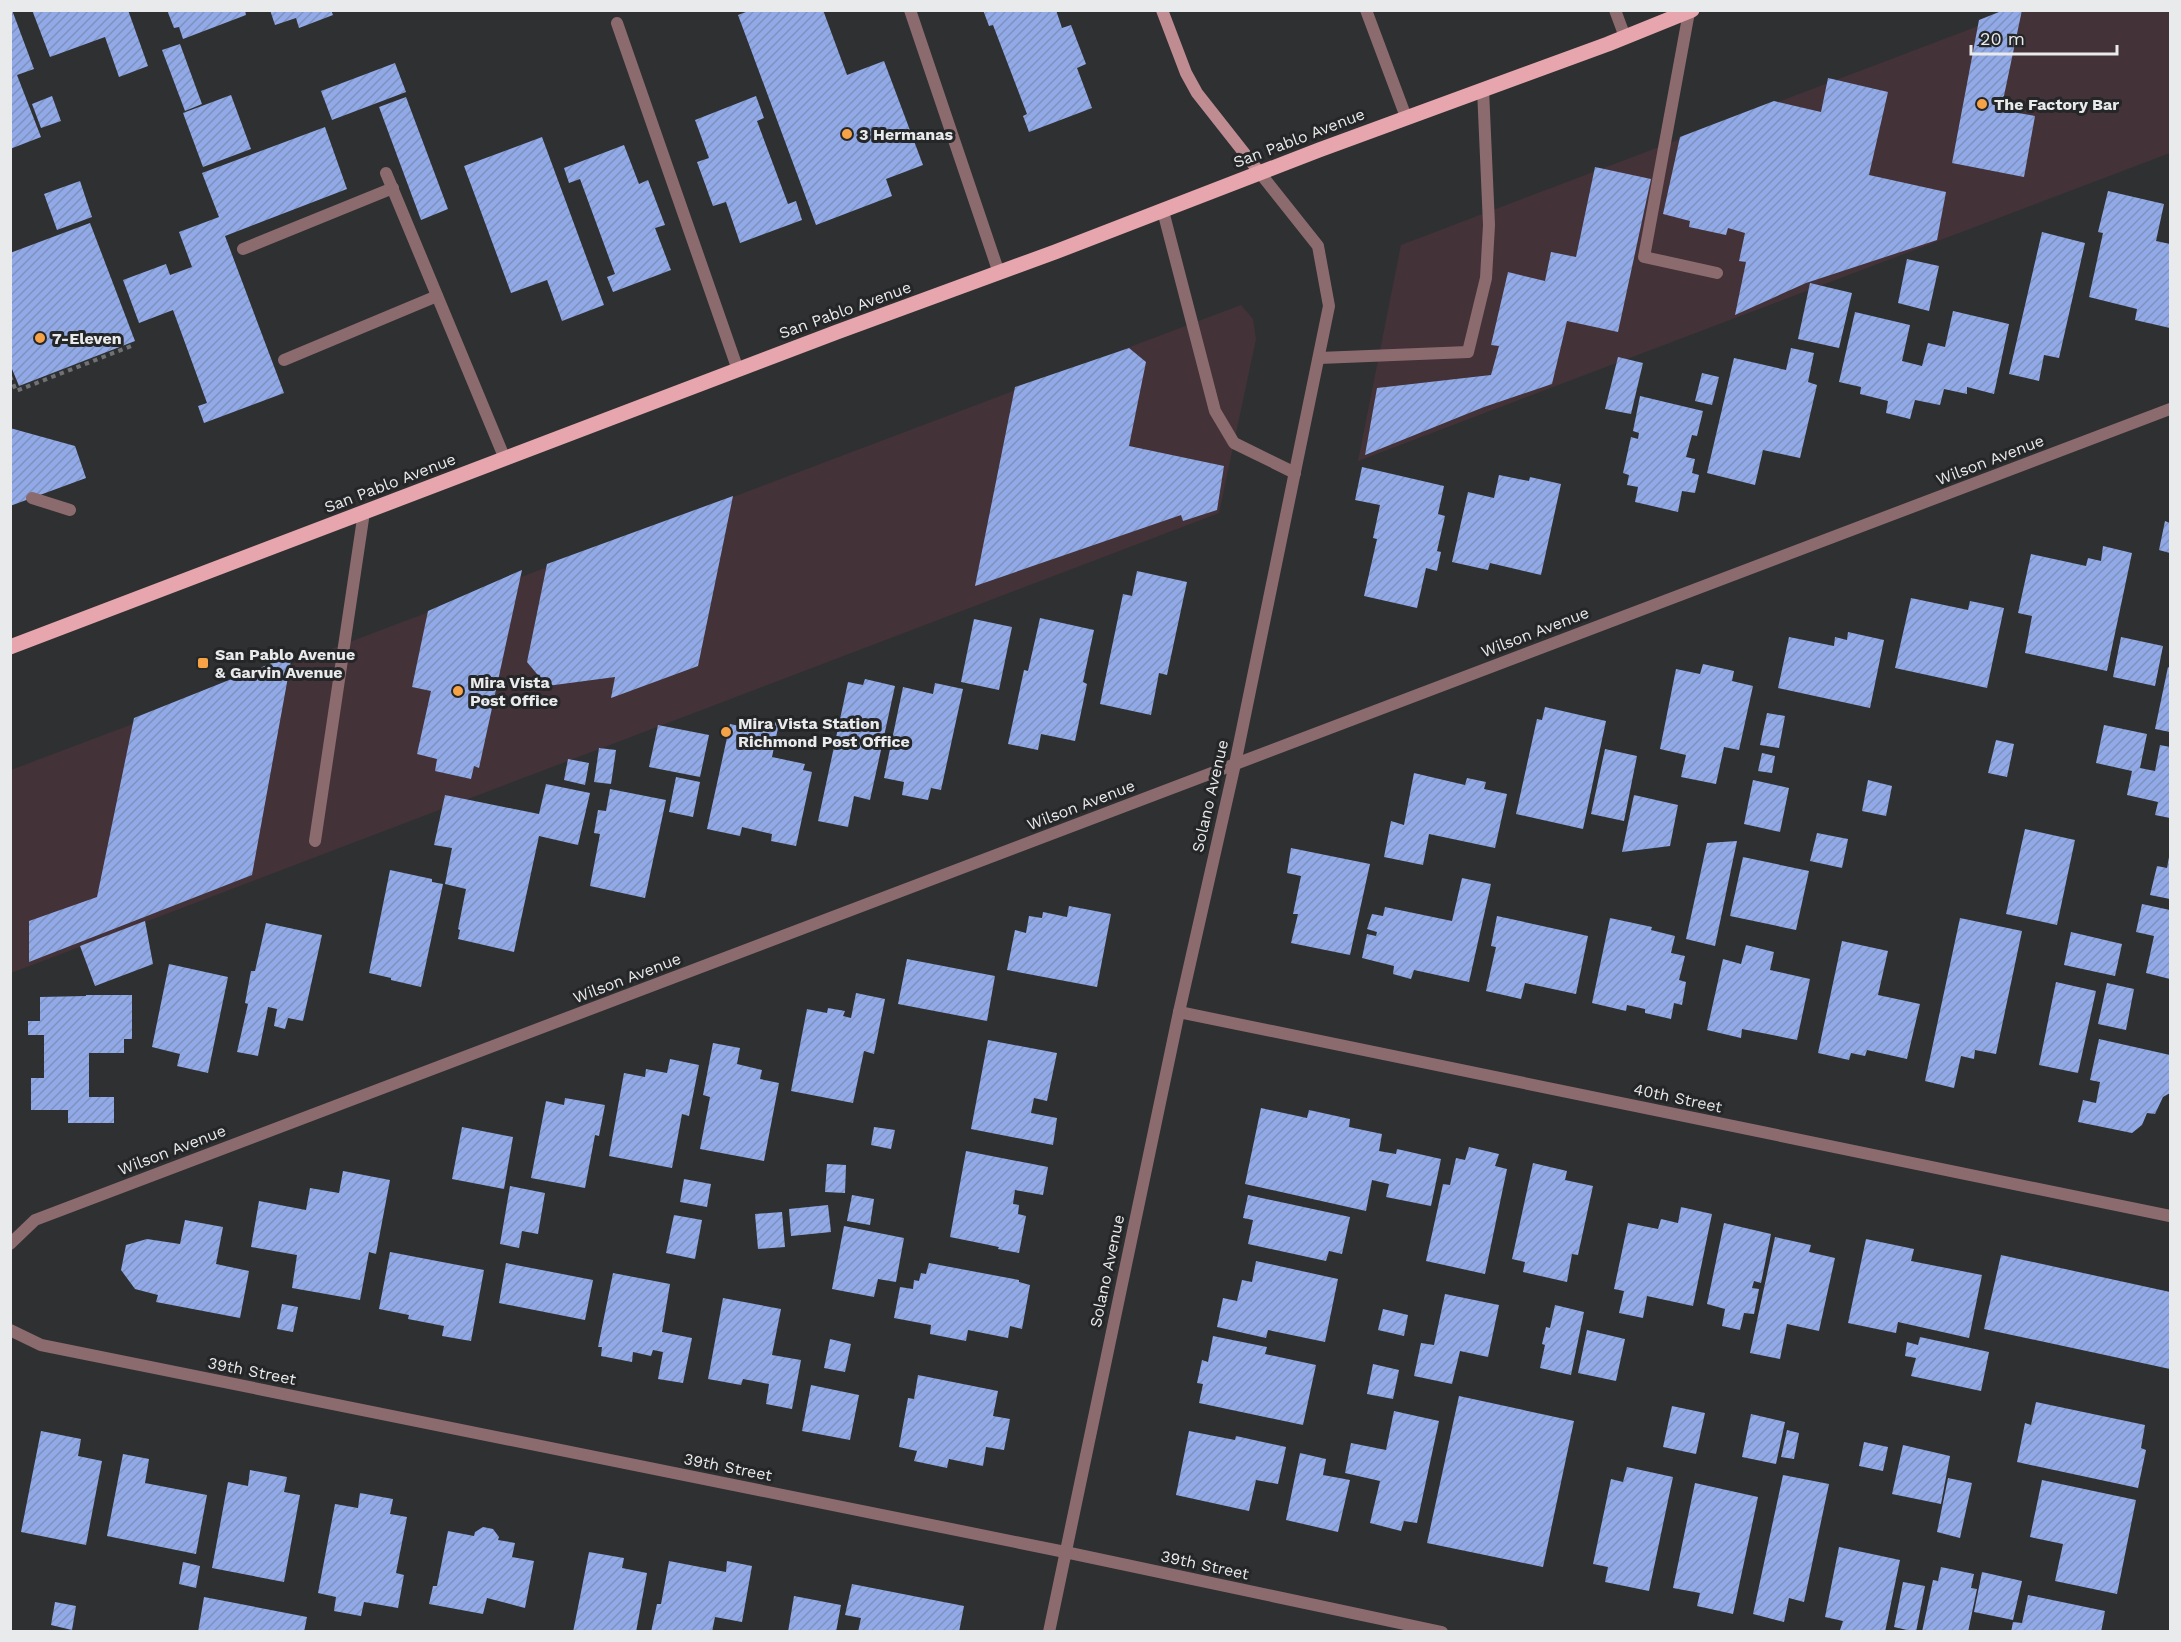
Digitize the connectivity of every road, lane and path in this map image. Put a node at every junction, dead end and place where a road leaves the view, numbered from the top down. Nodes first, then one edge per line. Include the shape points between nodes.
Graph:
1 (910, 10) edge
2 (1162, 10) edge
3 (1366, 10) edge
4 (1615, 10) edge
5 (1690, 11) edge
6 (617, 23) dead end
7 (1625, 37) junction
8 (1483, 89) junction
9 (1406, 117) junction
10 (386, 173) dead end
11 (1260, 173) junction
12 (393, 188) junction
13 (1163, 211) junction
14 (243, 249) dead end
15 (999, 273) junction
16 (1717, 273) dead end
17 (437, 296) junction
18 (134, 345) dead end
19 (1319, 358) junction
20 (284, 360) dead end
21 (738, 370) junction
22 (10, 376) edge
23 (2170, 408) edge
24 (505, 459) junction
25 (1295, 473) junction
26 (32, 498) dead end
27 (70, 510) dead end
28 (364, 513) junction
29 (10, 647) edge
30 (1235, 764) junction
31 (315, 841) dead end
32 (1179, 1012) junction
33 (2170, 1216) edge
34 (10, 1244) edge
35 (10, 1330) edge
36 (1065, 1552) junction
37 (1049, 1632) edge
38 (1442, 1632) edge

1 - 15 street
2 - 11 street, Solano Avenue via 1197,93
3 - 9 street
4 - 7 street
5 - 7 main road, San Pablo Avenue
5 - 16 street via 1644,257
6 - 21 street
7 - 8 main road, San Pablo Avenue
8 - 9 main road, San Pablo Avenue
8 - 19 street via 1486,278 1468,352
9 - 11 main road, San Pablo Avenue
10 - 12 street
11 - 13 main road, San Pablo Avenue
11 - 19 street, Solano Avenue via 1318,246 1329,306
12 - 14 street
12 - 17 street
13 - 15 main road, San Pablo Avenue
13 - 25 street via 1215,411 1234,443
15 - 21 main road, San Pablo Avenue
17 - 20 street
17 - 24 street
18 - 22 path via 16,391
19 - 25 street, Solano Avenue
21 - 24 main road, San Pablo Avenue
23 - 30 street, Wilson Avenue
24 - 28 main road, San Pablo Avenue
25 - 30 street, Solano Avenue
26 - 27 street
28 - 29 main road, San Pablo Avenue
28 - 31 street
30 - 32 street, Solano Avenue
30 - 34 street, Wilson Avenue via 35,1220
32 - 33 street, 40th Street
32 - 36 street, Solano Avenue
35 - 36 street, 39th Street via 41,1345
36 - 37 street, Solano Avenue
36 - 38 street, 39th Street

